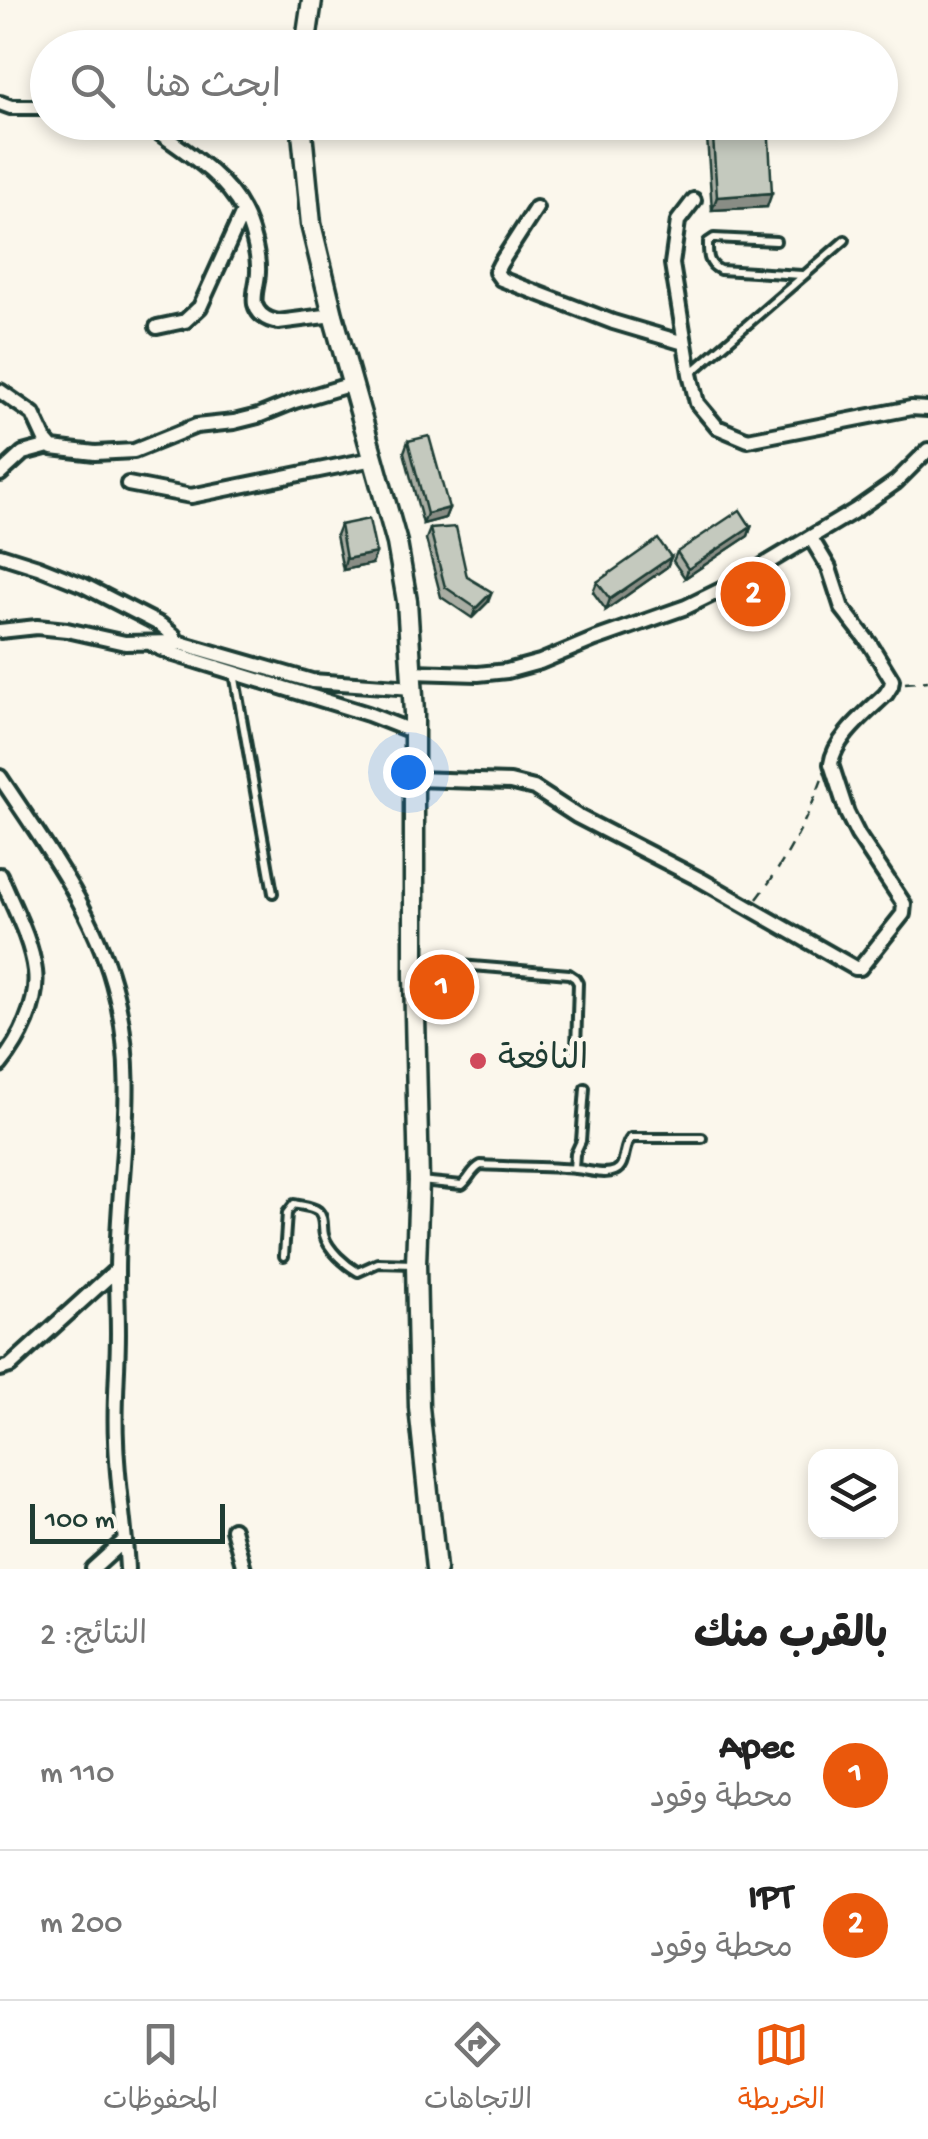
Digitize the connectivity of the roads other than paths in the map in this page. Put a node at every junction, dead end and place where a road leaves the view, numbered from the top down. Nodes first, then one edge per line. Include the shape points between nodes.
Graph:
1 (312, 0) edge
2 (308, 30) edge
3 (0, 103) edge
4 (30, 107) edge
5 (168, 140) edge
6 (302, 140) edge
7 (694, 200) dead end
8 (536, 208) dead end
9 (243, 212) junction
10 (845, 240) dead end
11 (776, 241) dead end
12 (803, 275) junction
13 (333, 315) junction
14 (157, 328) dead end
15 (684, 343) junction
16 (690, 374) junction
17 (352, 384) junction
18 (0, 391) edge
19 (928, 409) edge
20 (48, 446) junction
21 (928, 450) edge
22 (373, 459) junction
23 (0, 474) edge
24 (128, 484) dead end
25 (810, 538) junction
26 (0, 556) edge
27 (0, 631) edge
28 (175, 648) junction
29 (233, 658) junction
30 (274, 670) junction
31 (234, 674) junction
32 (412, 680) junction
33 (270, 685) junction
34 (414, 732) junction
35 (0, 777) edge
36 (414, 779) junction
37 (0, 875) edge
38 (273, 893) dead end
39 (414, 974) junction
40 (576, 1050) dead end
41 (0, 1065) edge
42 (585, 1088) dead end
43 (702, 1138) dead end
44 (574, 1169) junction
45 (419, 1181) junction
46 (284, 1256) dead end
47 (416, 1264) junction
48 (117, 1270) junction
49 (0, 1370) edge
50 (233, 1530) dead end
51 (125, 1540) junction
52 (93, 1569) edge
53 (127, 1569) edge
54 (244, 1569) edge
55 (436, 1569) edge

1 - 2 main road
3 - 4 street
5 - 9 street via 224,183
6 - 13 main road via 311,224
7 - 15 street via 678,221 672,264
8 - 15 street via 496,272 501,279
9 - 13 street via 256,252 255,304 261,315 278,322
9 - 14 street via 200,306 185,322
10 - 12 lane
11 - 12 lane via 714,238 708,259 720,270
12 - 16 lane
13 - 17 main road
15 - 16 street
16 - 19 street via 696,403 717,427 748,440
17 - 20 street via 246,419 196,426 134,451
17 - 22 main road
18 - 20 street via 37,419
20 - 23 street via 23,452
21 - 25 street via 896,482
22 - 24 street via 190,496
22 - 32 main road via 400,555
25 - 32 street via 700,601 540,662
25 - 36 street via 842,608 892,682 839,742 831,764 858,835 904,904 858,969 524,784
26 - 28 street via 83,584 168,630
27 - 28 street via 37,626
28 - 29 street
28 - 31 street
29 - 30 street
29 - 31 lane
30 - 32 street via 312,681
30 - 33 street
31 - 33 street
31 - 38 lane
32 - 34 main road
33 - 34 street
34 - 36 main road
35 - 48 street via 88,916 122,1015 126,1122
36 - 39 main road
37 - 41 street via 35,983 21,1033
39 - 40 lane via 460,965 570,974 578,983
39 - 45 main road
42 - 44 lane
43 - 44 lane via 631,1138 618,1170
44 - 45 lane via 481,1166 462,1185
45 - 47 main road
46 - 47 lane via 287,1213 294,1204 320,1214 328,1243 352,1270
47 - 55 main road via 420,1421
48 - 49 street
48 - 51 street via 116,1441
50 - 54 street
51 - 52 street
51 - 53 street

